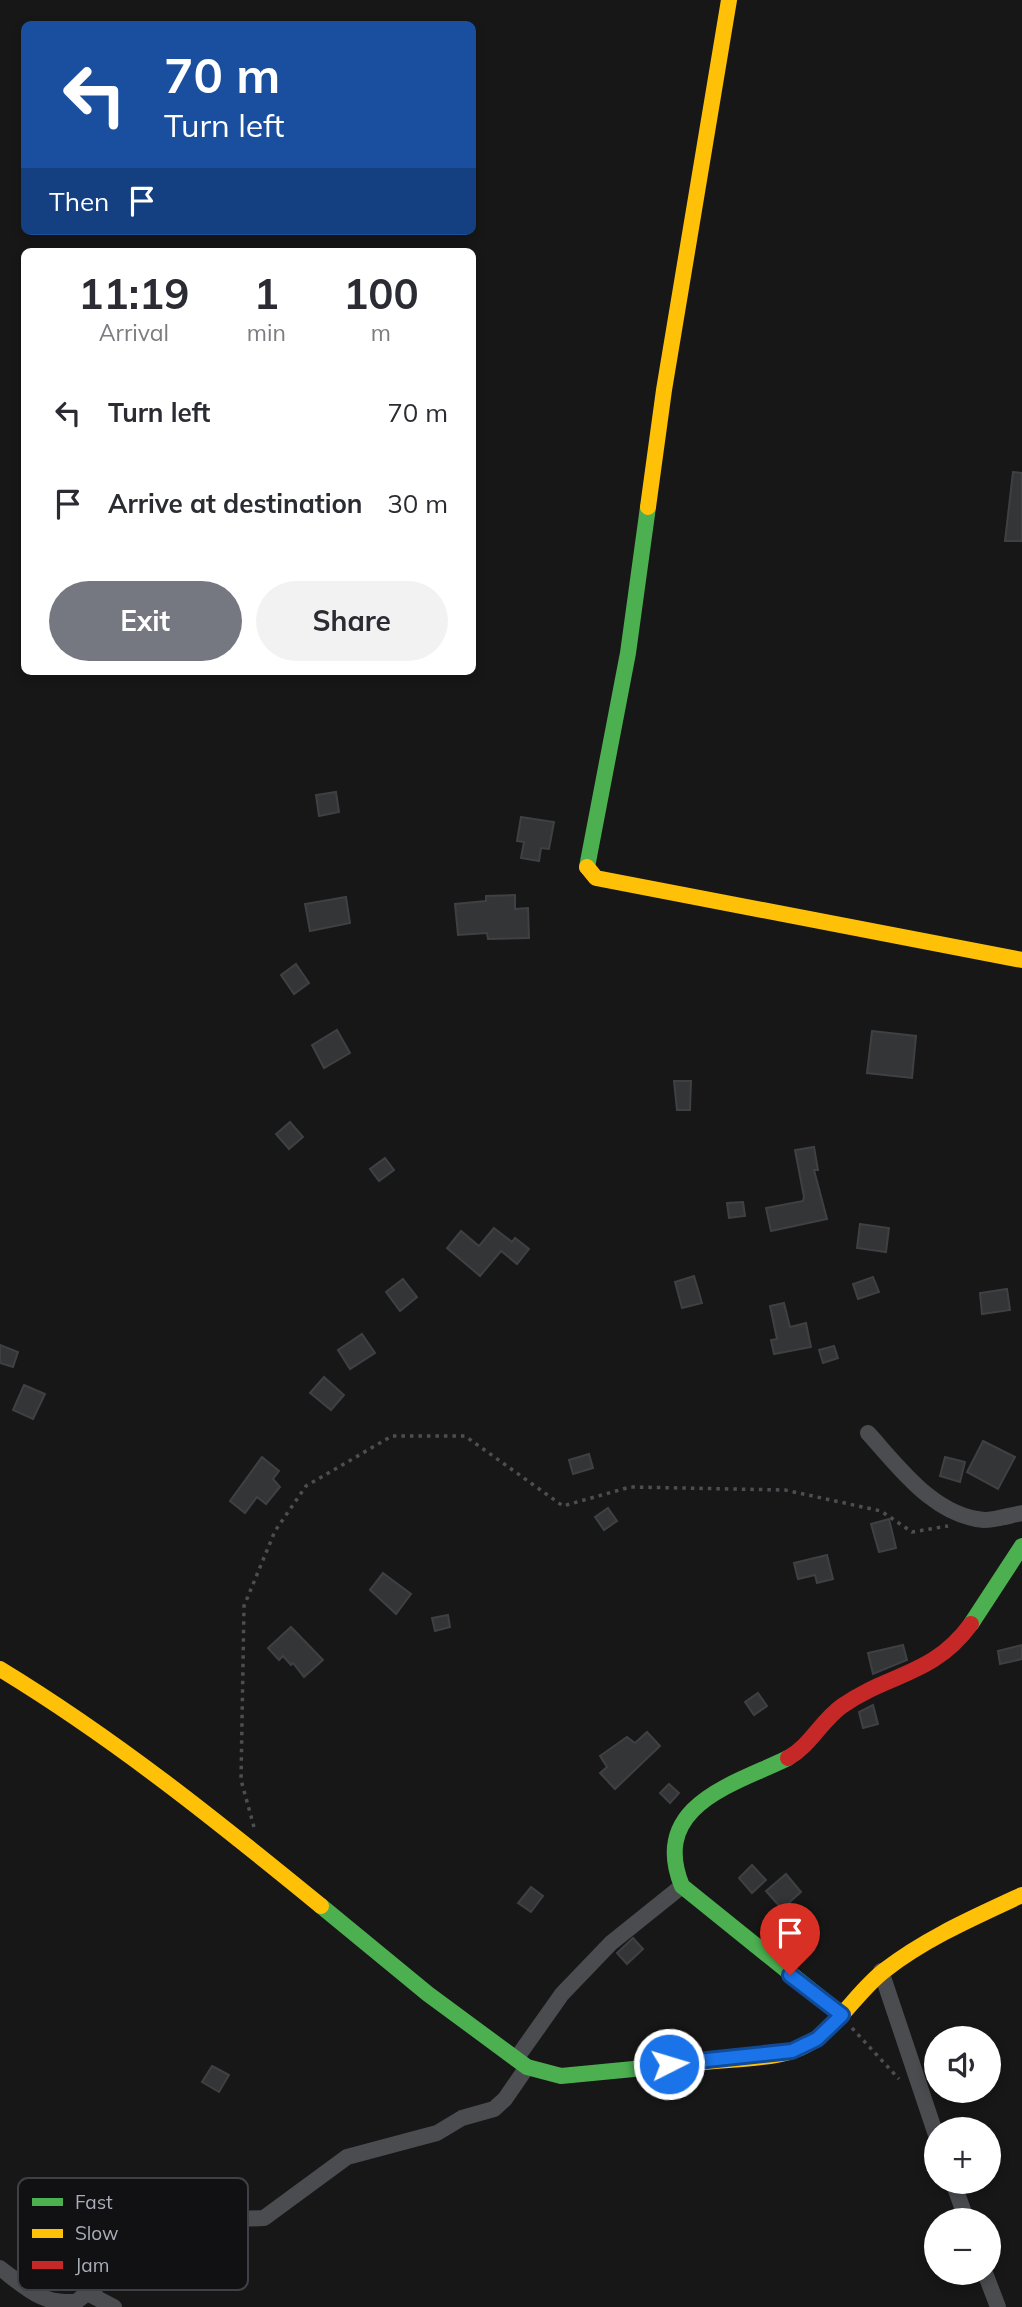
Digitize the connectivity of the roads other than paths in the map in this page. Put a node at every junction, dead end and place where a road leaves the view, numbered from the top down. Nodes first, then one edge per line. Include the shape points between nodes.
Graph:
1 (729, 0) edge
2 (1022, 960) edge
3 (868, 1433) dead end
4 (1022, 1513) edge
5 (1022, 1546) edge
6 (0, 1669) edge
7 (682, 1886) junction
8 (1022, 1895) edge
9 (881, 1971) junction
10 (842, 2015) junction
11 (522, 2063) junction
12 (930, 2117) edge
13 (248, 2219) edge
14 (0, 2268) edge
15 (18, 2282) edge
16 (990, 2285) edge
17 (29, 2290) edge
18 (94, 2290) edge
19 (89, 2294) junction
20 (114, 2307) edge
21 (998, 2307) edge

1 - 2 street via 664,390 628,653 587,870 596,878
3 - 4 street via 916,1486 936,1501 985,1520
5 - 7 street via 971,1625 945,1653 848,1702 798,1752 734,1779 691,1813 677,1835 673,1863
6 - 11 street via 180,1790 428,1994
7 - 10 street
7 - 11 street via 611,1943 562,1994
8 - 9 street via 941,1934
9 - 10 street
9 - 12 street
10 - 11 street via 817,2039 792,2051 592,2075 561,2076
11 - 13 street via 505,2099 494,2109 462,2118 437,2133 347,2157 264,2218
14 - 15 street
16 - 21 street
17 - 19 street via 51,2302 77,2301
18 - 19 street
19 - 20 street

